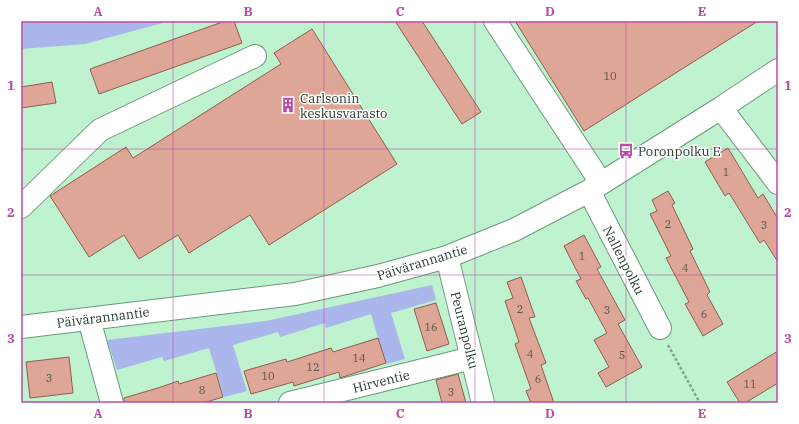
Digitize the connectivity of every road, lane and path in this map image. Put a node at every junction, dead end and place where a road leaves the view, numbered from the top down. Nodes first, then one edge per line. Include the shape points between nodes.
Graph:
1 (495, 21) edge
2 (255, 56) dead end
3 (778, 70) edge
4 (722, 108) junction
5 (778, 183) edge
6 (595, 187) junction
7 (21, 207) edge
8 (447, 257) junction
9 (89, 319) junction
10 (21, 327) edge
11 (660, 328) joint
12 (472, 358) junction
13 (112, 403) edge
14 (290, 403) edge
15 (483, 403) edge
16 (700, 403) edge

1 - 6 street, Nallenpolku via 594,172
2 - 7 street via 100,130
3 - 4 street, Päivärannantie
4 - 5 street
4 - 6 street, Päivärannantie
6 - 8 street, Päivärannantie via 514,230
6 - 11 street, Nallenpolku
8 - 9 street, Päivärannantie via 378,276 295,294
8 - 12 street, Peuranpolku
9 - 10 street, Päivärannantie
9 - 13 street
11 - 16 path
12 - 14 street, Hirventie
12 - 15 street, Peuranpolku

